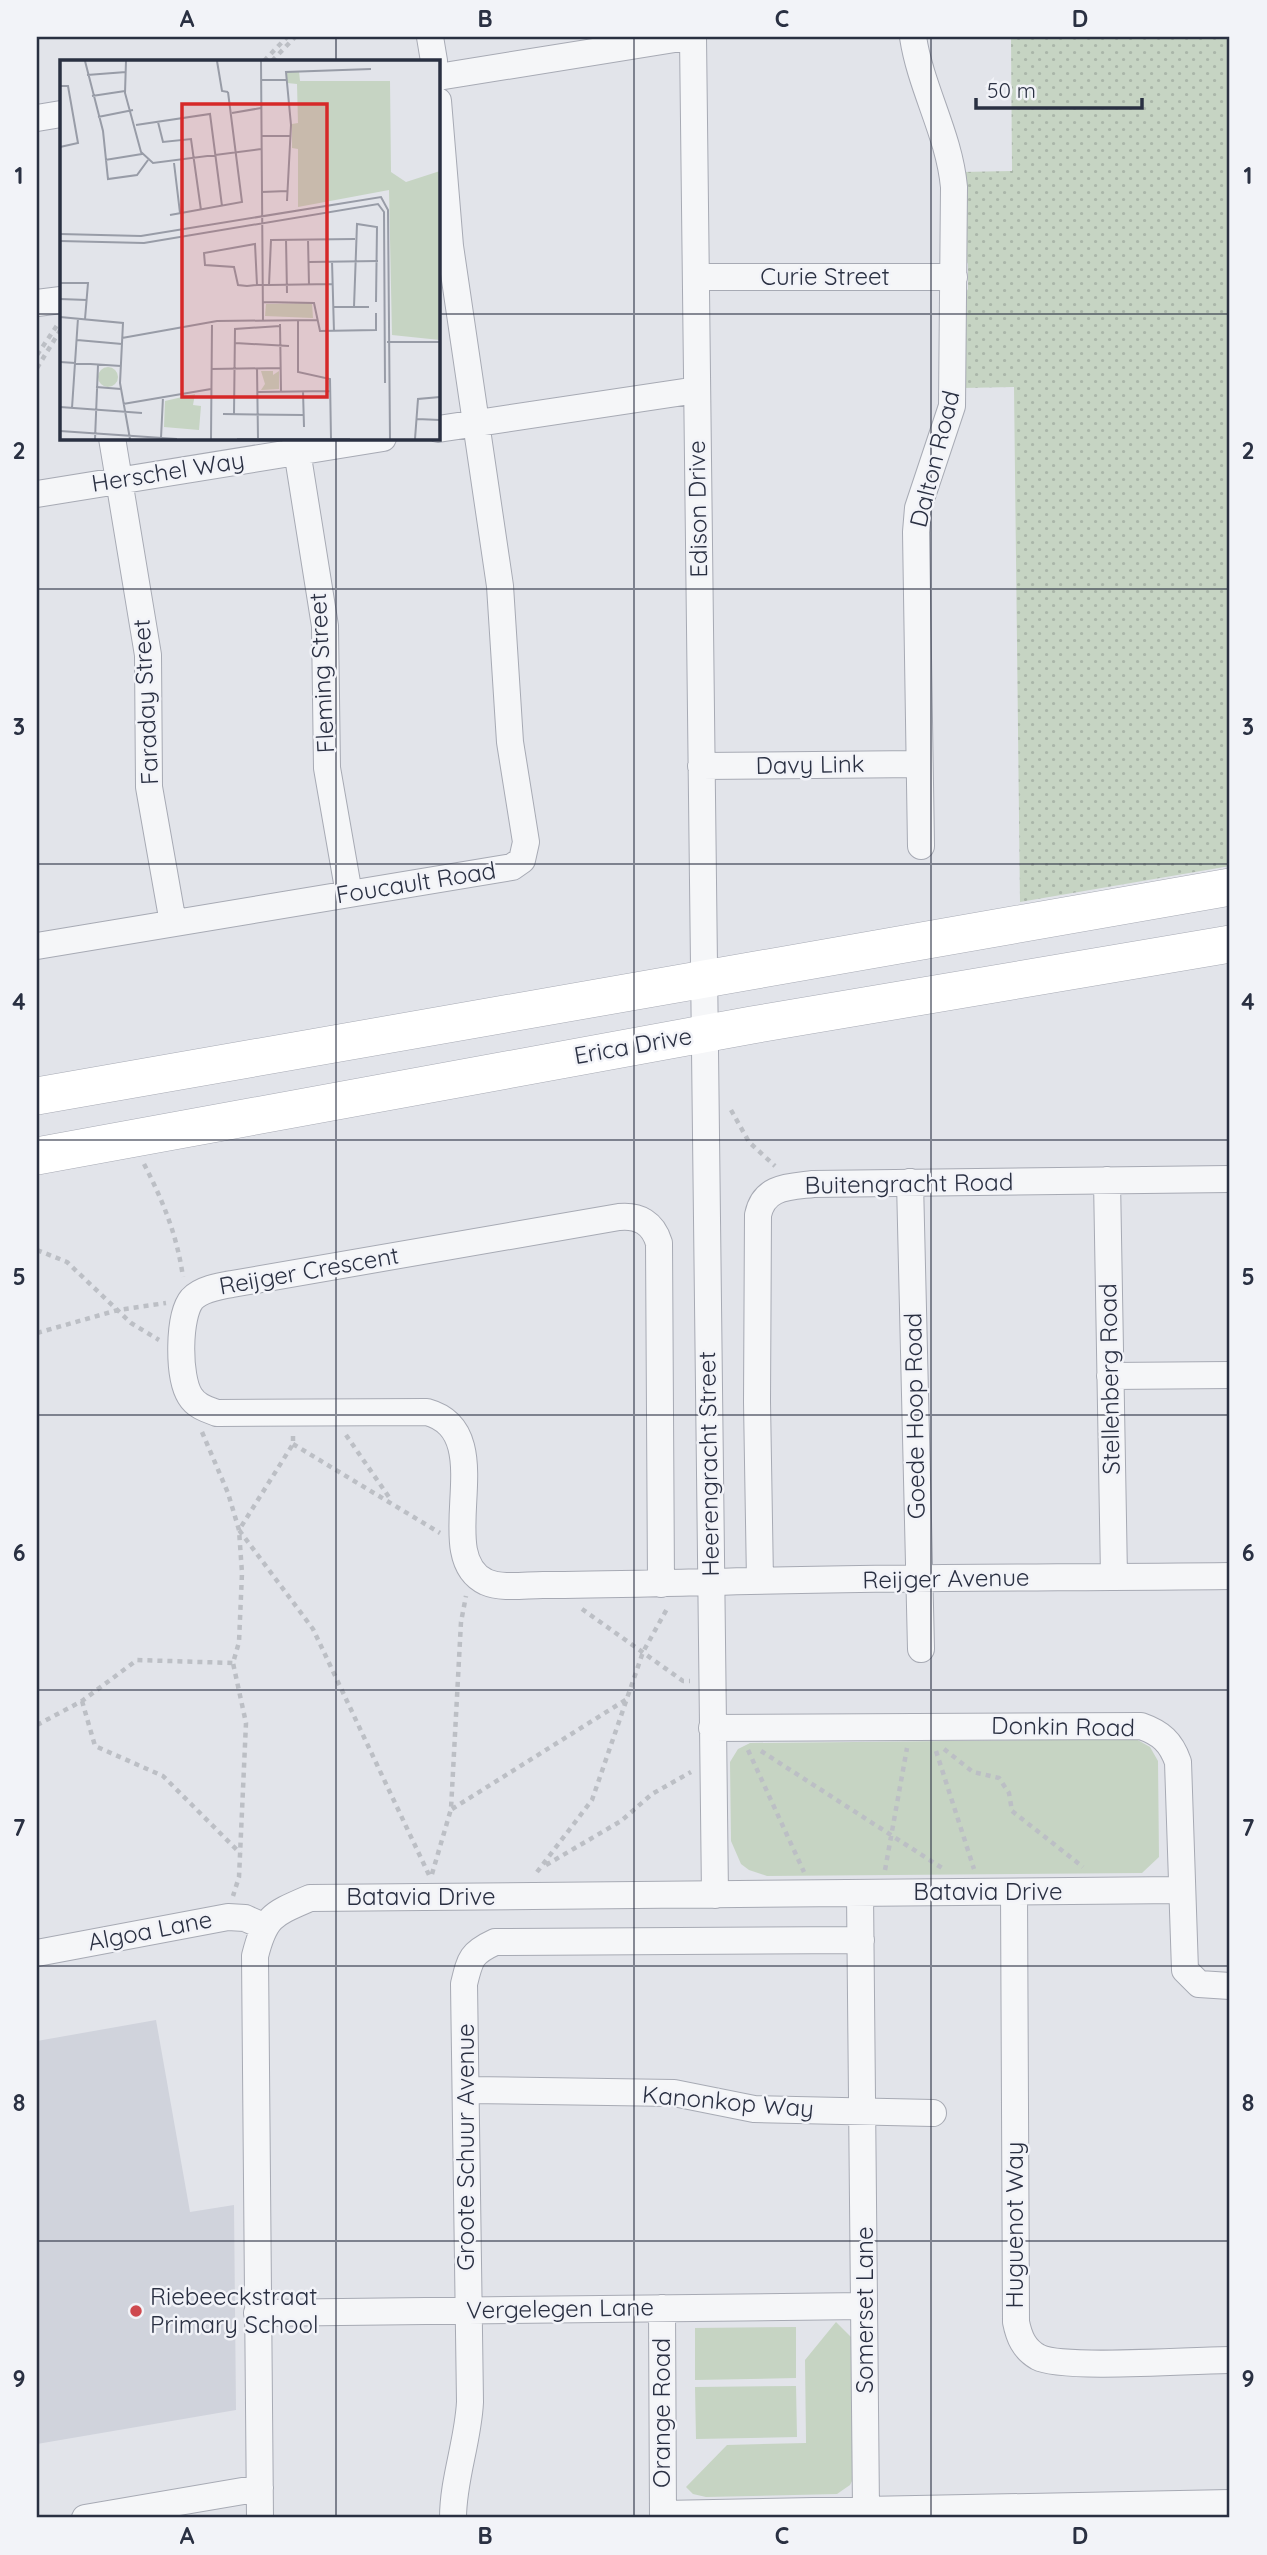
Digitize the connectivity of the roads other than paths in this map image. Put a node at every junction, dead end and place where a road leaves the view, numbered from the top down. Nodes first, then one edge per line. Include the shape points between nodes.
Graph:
1 (430, 37) edge
2 (687, 37) edge
3 (693, 37) edge
4 (913, 37) edge
5 (434, 60) edge
6 (439, 77) edge
7 (439, 113) edge
8 (60, 114) edge
9 (37, 118) edge
10 (954, 276) junction
11 (696, 277) junction
12 (60, 300) edge
13 (37, 303) edge
14 (697, 390) junction
15 (475, 422) junction
16 (439, 429) edge
17 (112, 439) edge
18 (368, 439) edge
19 (296, 444) edge
20 (119, 480) junction
21 (37, 494) edge
22 (919, 764) junction
23 (701, 766) junction
24 (921, 846) dead end
25 (1230, 887) edge
26 (349, 894) junction
27 (173, 923) junction
28 (1230, 944) edge
29 (37, 946) edge
30 (704, 981) junction
31 (705, 1033) junction
32 (37, 1096) edge
33 (37, 1156) edge
34 (1107, 1180) junction
35 (1230, 1180) edge
36 (910, 1182) junction
37 (1230, 1375) edge
38 (1110, 1376) junction
39 (1230, 1576) edge
40 (1114, 1577) junction
41 (919, 1579) junction
42 (760, 1581) junction
43 (710, 1582) junction
44 (667, 1584) junction
45 (921, 1649) dead end
46 (712, 1728) junction
47 (1181, 1890) junction
48 (1014, 1892) junction
49 (872, 1893) junction
50 (715, 1895) junction
51 (263, 1926) junction
52 (861, 1940) junction
53 (37, 1952) edge
54 (464, 1984) joint
55 (1230, 1986) edge
56 (467, 2090) junction
57 (864, 2112) junction
58 (933, 2113) dead end
59 (864, 2306) junction
60 (662, 2308) junction
61 (467, 2310) junction
62 (257, 2313) junction
63 (1230, 2360) edge
64 (260, 2488) junction
65 (1230, 2503) edge
66 (866, 2509) junction
67 (1060, 2512) edge
68 (663, 2516) edge
69 (85, 2518) edge
70 (260, 2518) edge
71 (453, 2518) edge

1 - 5 street
2 - 6 street
3 - 11 street, Edison Drive
4 - 10 street, Dalton Road via 952,158
7 - 15 street via 450,246
8 - 9 street
10 - 11 street, Curie Street
10 - 22 street, Dalton Road via 952,406 918,508 916,532
11 - 14 street, Edison Drive
12 - 13 street
14 - 15 street
14 - 23 street, Edison Drive
15 - 16 street
15 - 26 street, Foucault Road via 502,600 510,742 525,854 512,867
17 - 20 street, Faraday Street
18 - 19 street, Herschel Way
19 - 20 street, Herschel Way
19 - 26 street, Fleming Street via 325,626 327,768
20 - 21 street, Herschel Way
20 - 27 street, Faraday Street via 148,655 149,787
22 - 23 street, Davy Link
22 - 24 street, Dalton Road
23 - 30 street, Edison Drive
25 - 30 main road
26 - 27 street, Foucault Road
27 - 29 street, Foucault Road
28 - 31 main road, Erica Drive
30 - 31 street, Heerengracht Street
30 - 32 main road
31 - 33 main road, Erica Drive
31 - 43 street, Heerengracht Street
34 - 35 street, Buitengracht Road
34 - 36 street, Buitengracht Road
34 - 38 street, Stellenberg Road
36 - 41 street, Goede Hoop Road
36 - 42 street, Buitengracht Road via 777,1189 767,1196 758,1215
37 - 38 street
38 - 40 street, Stellenberg Road
39 - 40 street, Reijger Avenue
40 - 41 street, Reijger Avenue
41 - 42 street, Reijger Avenue
41 - 45 street, Goede Hoop Road
42 - 43 street, Reijger Avenue
43 - 44 street, Reijger Avenue
43 - 46 street, Heerengracht Street
44 - 44 street, Reijger Crescent via 659,1243 644,1221 619,1217 233,1283 193,1297 185,1312 184,1378 190,1396 201,1407 217,1413 427,1412 453,1427 462,1447 465,1557 484,1581 500,1585
46 - 47 street, Donkin Road via 746,1738 911,1726 1141,1726 1159,1734 1174,1749 1178,1762
46 - 50 street, Heerengracht Street
47 - 48 street, Batavia Drive
47 - 55 street, Donkin Road via 1185,1970 1199,1984
48 - 49 street, Batavia Drive via 960,1884
48 - 63 street, Huguenot Way via 1019,2336 1036,2356 1066,2363
49 - 50 street, Batavia Drive
49 - 52 street, Somerset Lane
50 - 51 street, Batavia Drive via 310,1898 283,1910
51 - 53 street, Algoa Lane via 228,1917
51 - 62 street via 255,1956
52 - 54 street, Batavia Drive via 495,1942 477,1951
52 - 57 street, Somerset Lane
54 - 56 street, Groote Schuur Avenue
56 - 57 street, Kanonkop Way via 674,2093 754,2109
56 - 61 street, Groote Schuur Avenue
57 - 58 street
57 - 59 street, Somerset Lane
59 - 60 street, Vergelegen Lane
59 - 66 street, Somerset Lane
60 - 61 street, Vergelegen Lane
60 - 68 street, Orange Road
61 - 62 street, Vergelegen Lane
61 - 71 street, Groote Schuur Avenue via 468,2427
62 - 64 street
64 - 69 street
64 - 70 street
65 - 67 street
66 - 67 street
66 - 68 street

